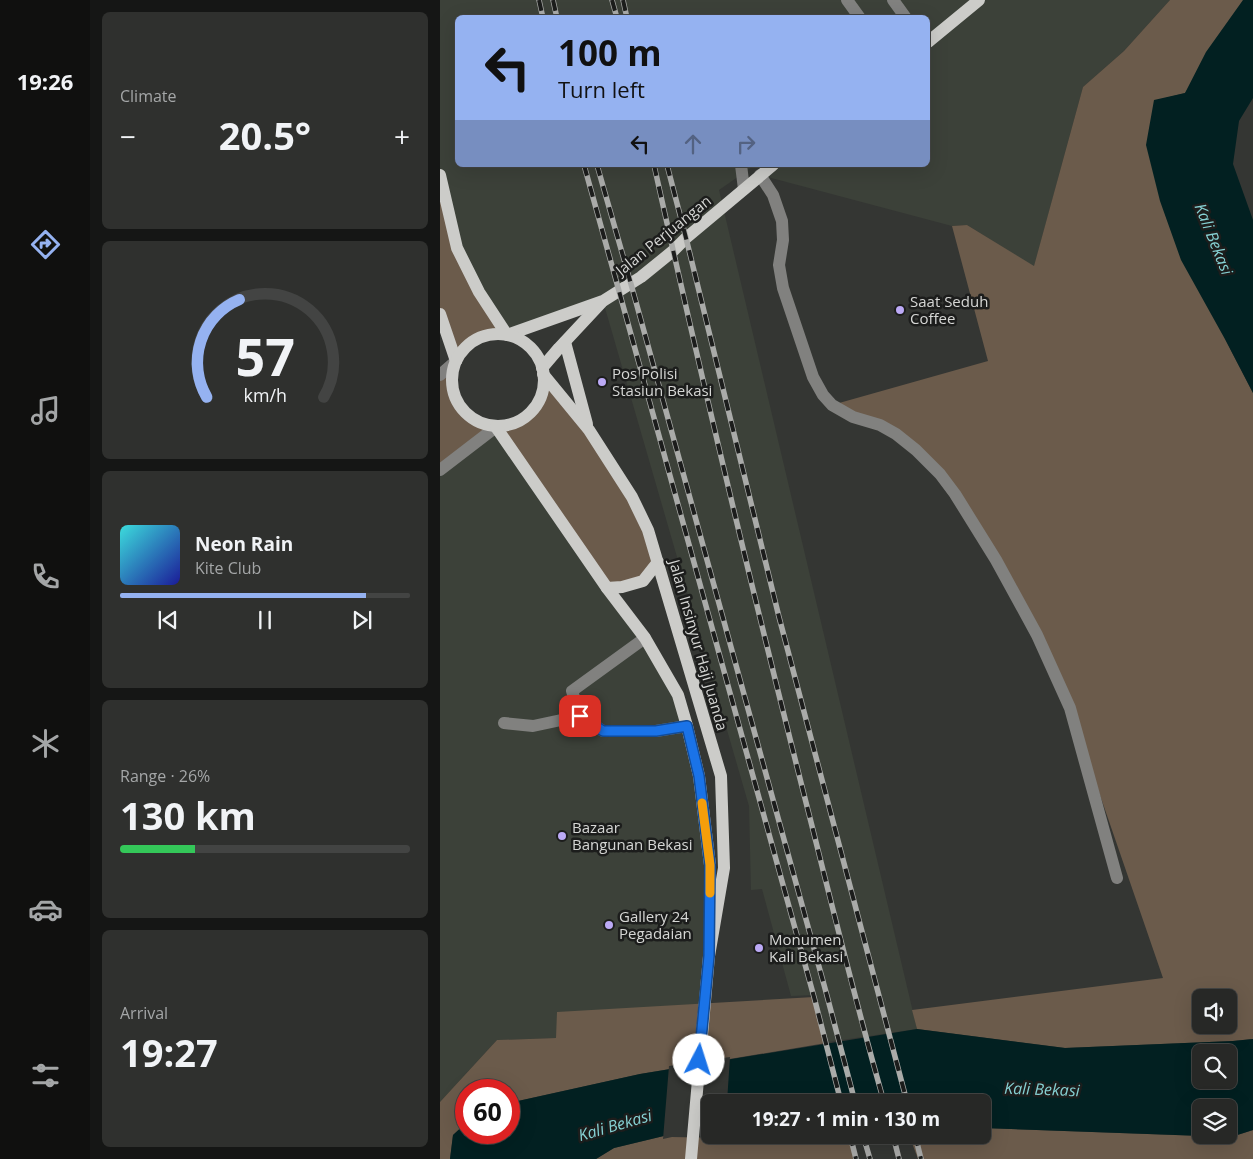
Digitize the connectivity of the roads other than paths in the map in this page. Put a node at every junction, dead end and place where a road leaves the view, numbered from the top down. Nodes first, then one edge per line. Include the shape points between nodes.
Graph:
1 (847, 0) edge
2 (893, 0) edge
3 (979, 0) edge
4 (858, 15) edge
5 (904, 15) edge
6 (930, 40) edge
7 (741, 167) edge
8 (770, 167) edge
9 (440, 175) edge
10 (760, 175) junction
11 (744, 189) junction
12 (603, 301) junction
13 (440, 314) edge
14 (507, 335) junction
15 (565, 342) junction
16 (456, 361) junction
17 (543, 371) junction
18 (440, 374) edge
19 (496, 426) junction
20 (589, 430) junction
21 (440, 470) edge
22 (658, 562) junction
23 (607, 588) junction
24 (645, 638) junction
25 (580, 716) junction
26 (504, 722) dead end
27 (687, 726) junction
28 (1117, 878) dead end
29 (709, 956) junction
30 (691, 1159) edge

1 - 4 street
2 - 5 street
3 - 6 main road
7 - 11 street
8 - 10 main road, Jalan Perjuangan
9 - 14 main road via 457,248 479,292
10 - 11 main road, Jalan Perjuangan
10 - 28 street via 773,195 782,221 779,265 783,288 813,377 832,405 853,417 880,425 916,450 955,494 991,552 1037,635 1070,708
11 - 12 main road, Jalan Perjuangan via 641,277
12 - 14 main road, Jalan Perjuangan
12 - 15 main road
13 - 16 main road
14 - 16 main road via 492,334 474,340
14 - 17 main road via 528,346 536,354
15 - 17 main road
15 - 20 main road
16 - 18 street
16 - 19 main road via 451,382 459,406 478,422
17 - 19 main road via 544,384 536,407 520,421
17 - 20 main road, Jalan Insinyur Haji Juanda
19 - 21 street
19 - 23 main road, Jalan Insinyur Haji Juanda
20 - 22 main road, Jalan Insinyur Haji Juanda via 632,498 648,530
22 - 23 main road via 643,580
22 - 29 main road, Jalan Insinyur Haji Juanda via 721,776 724,868
23 - 24 main road, Jalan Insinyur Haji Juanda
24 - 25 street via 572,691
24 - 27 main road, Jalan Insinyur Haji Juanda via 678,695
25 - 26 street via 533,726
25 - 27 street via 603,731 656,731
27 - 29 main road, Jalan Insinyur Haji Juanda via 699,776 710,865
29 - 30 main road, Jalan Insinyur Haji Juanda

